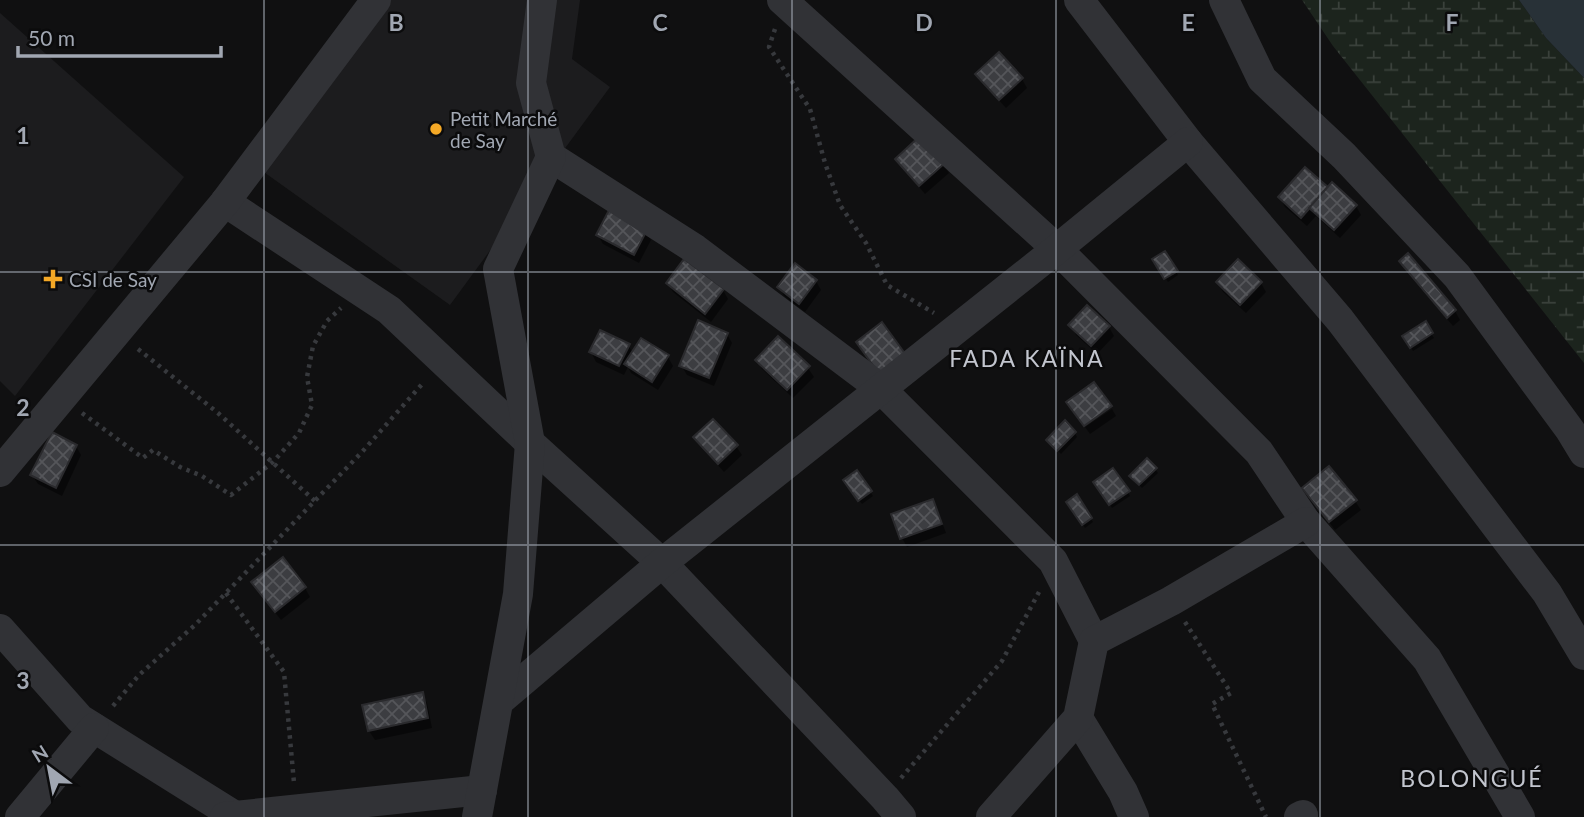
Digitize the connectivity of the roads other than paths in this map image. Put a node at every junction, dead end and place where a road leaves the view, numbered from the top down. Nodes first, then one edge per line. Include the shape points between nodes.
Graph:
1 (376, 0) edge
2 (542, 0) edge
3 (1079, 0) edge
4 (1224, 0) edge
5 (779, 13) edge
6 (1188, 142) junction
7 (551, 158) junction
8 (225, 202) junction
9 (1057, 249) junction
10 (880, 388) junction
11 (530, 443) junction
12 (1584, 453) edge
13 (2, 467) edge
14 (1306, 522) junction
15 (662, 563) junction
16 (0, 629) edge
17 (1094, 641) junction
18 (1584, 654) edge
19 (499, 701) junction
20 (1078, 718) junction
21 (94, 729) junction
22 (480, 803) edge
23 (893, 807) edge
24 (230, 816) edge
25 (20, 817) edge
26 (991, 817) edge
27 (1134, 817) edge
28 (1520, 817) edge

1 - 8 street
2 - 7 street via 531,83
3 - 6 street
4 - 12 street via 1262,79 1344,156 1457,276
5 - 9 street
6 - 9 street
6 - 18 street via 1340,320 1547,593
7 - 10 street via 695,248
7 - 11 street via 498,269
8 - 11 street via 390,310
8 - 13 street
9 - 10 street
9 - 14 street via 1259,452
10 - 15 street
10 - 17 street via 1053,561
11 - 15 street
11 - 19 street via 518,594
14 - 17 street
14 - 28 street via 1427,659
15 - 19 street
15 - 23 street
16 - 21 street
17 - 20 street
19 - 22 street
20 - 26 street
20 - 27 street
21 - 24 street
21 - 25 street
22 - 24 street via 296,809

